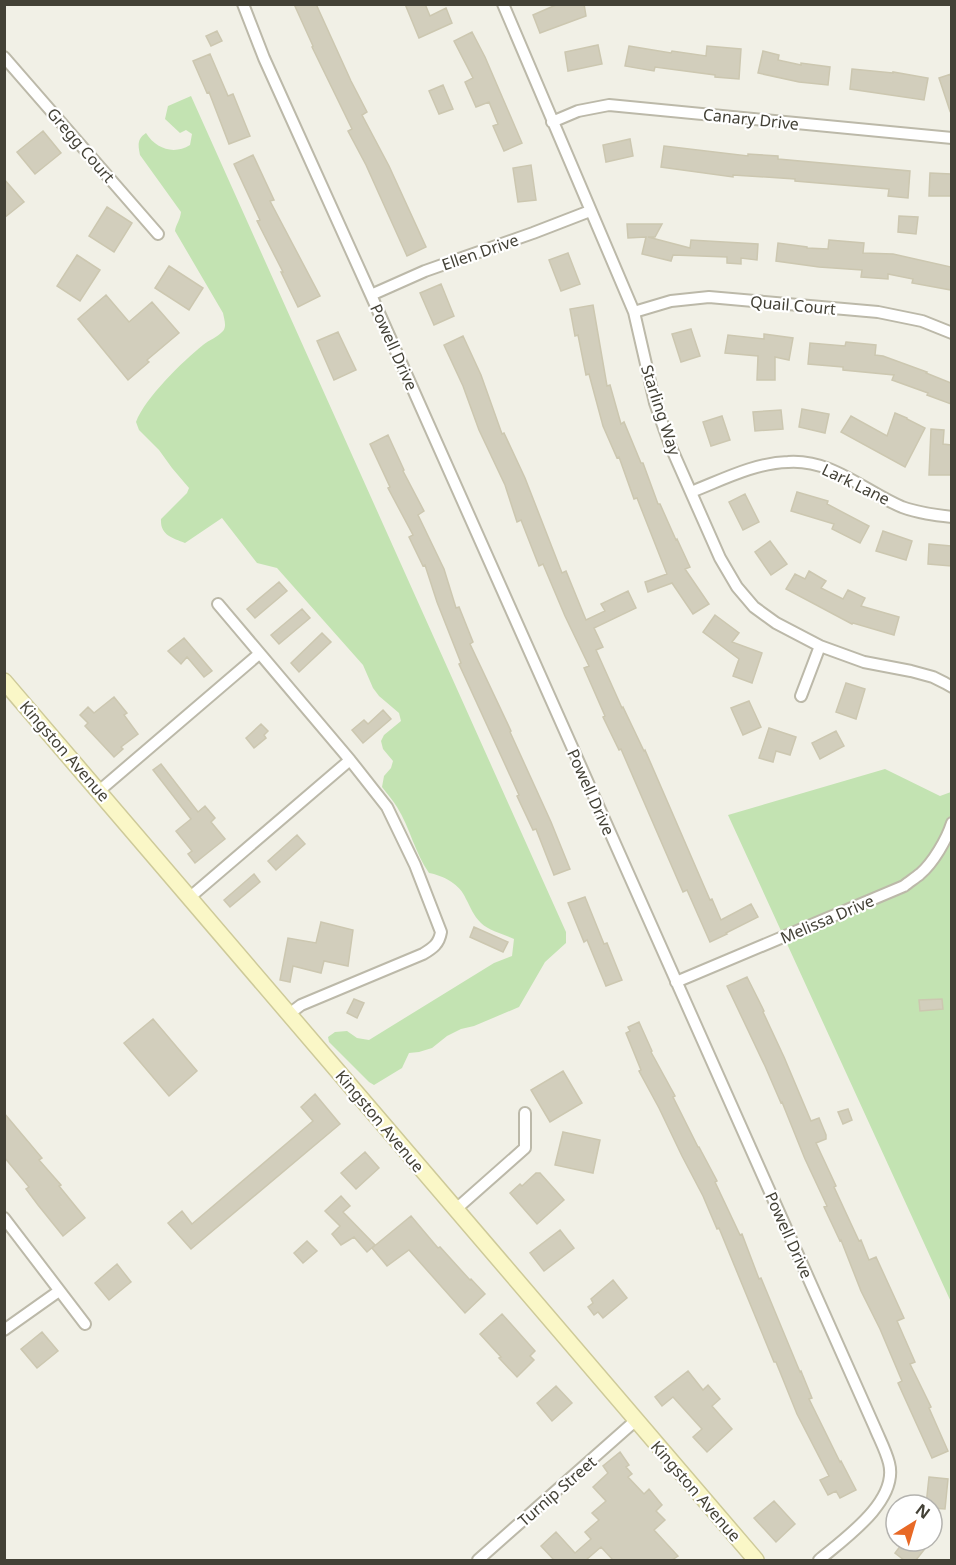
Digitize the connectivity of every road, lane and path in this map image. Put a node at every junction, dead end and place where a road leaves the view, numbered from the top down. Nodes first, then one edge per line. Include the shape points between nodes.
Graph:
1 (243, 4) edge
2 (503, 4) edge
3 (4, 57) edge
4 (552, 122) junction
5 (951, 138) edge
6 (590, 212) junction
7 (158, 234) dead end
8 (370, 294) junction
9 (634, 312) junction
10 (951, 333) edge
11 (691, 492) junction
12 (951, 517) edge
13 (218, 604) dead end
14 (820, 646) junction
15 (259, 654) junction
16 (4, 681) edge
17 (951, 687) edge
18 (801, 696) dead end
19 (350, 760) junction
20 (99, 791) junction
21 (951, 823) edge
22 (189, 898) junction
23 (676, 982) junction
24 (289, 1014) junction
25 (525, 1113) dead end
26 (455, 1210) junction
27 (4, 1218) edge
28 (59, 1291) junction
29 (85, 1324) dead end
30 (4, 1330) edge
31 (635, 1421) junction
32 (478, 1560) edge
33 (756, 1560) edge
34 (819, 1560) edge

1 - 8 street, Powell Drive
2 - 4 street, Starling Way
3 - 7 street, Gregg Court
4 - 5 street, Canary Drive via 578,111 609,105
4 - 6 street, Starling Way
6 - 8 street, Ellen Drive
6 - 9 street, Starling Way
8 - 23 street, Powell Drive
9 - 10 street, Quail Court via 671,301 709,297 878,312 922,321
9 - 11 street, Starling Way via 655,403
11 - 12 street, Lark Lane via 763,465 789,461 832,469 902,507
11 - 14 street, Starling Way via 720,558 753,607
13 - 15 street
14 - 17 street, Starling Way via 864,662 933,677
14 - 18 street
15 - 19 street
15 - 20 street
16 - 20 street, Kingston Avenue
19 - 22 street
19 - 24 street via 387,807 402,836 437,919 440,940 423,954 301,1005
20 - 22 street, Kingston Avenue
21 - 23 street, Melissa Drive via 922,873 904,886
22 - 24 street, Kingston Avenue
23 - 34 street, Powell Drive via 890,1465 881,1502
24 - 26 street, Kingston Avenue
25 - 26 street via 525,1148
26 - 31 street, Kingston Avenue
27 - 28 street
28 - 29 street
28 - 30 street
31 - 32 street, Turnip Street
31 - 33 street, Kingston Avenue

